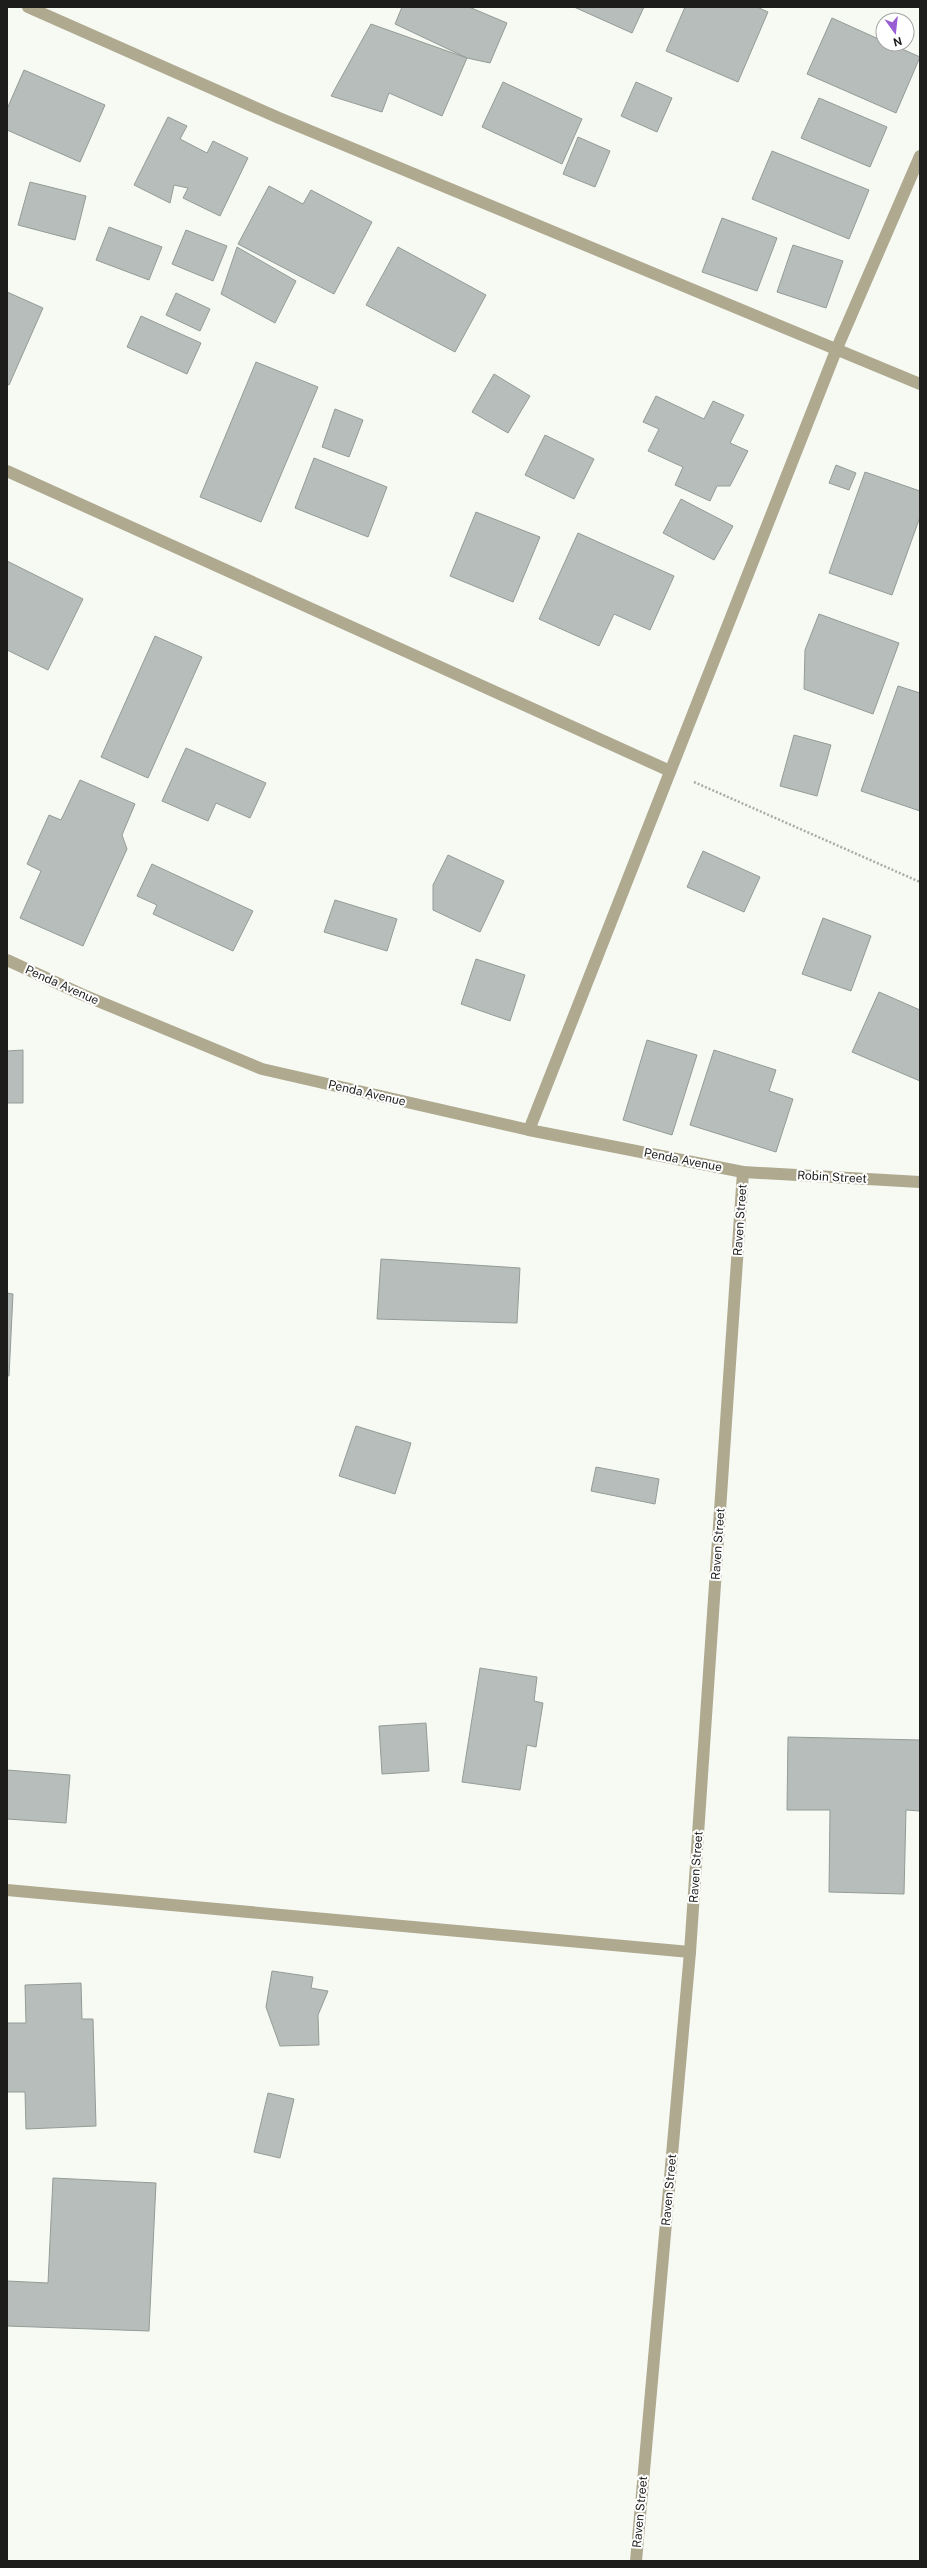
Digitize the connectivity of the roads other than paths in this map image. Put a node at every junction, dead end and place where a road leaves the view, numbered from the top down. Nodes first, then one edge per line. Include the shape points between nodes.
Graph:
1 (28, 7) edge
2 (920, 156) edge
3 (837, 348) junction
4 (920, 384) edge
5 (7, 471) edge
6 (670, 771) junction
7 (7, 960) edge
8 (529, 1130) junction
9 (743, 1172) junction
10 (920, 1182) edge
11 (7, 1890) edge
12 (690, 1952) junction
13 (636, 2561) edge

1 - 3 street via 279,118
2 - 3 street
3 - 4 street
3 - 6 street
5 - 6 street
6 - 8 street
7 - 8 street, Penda Avenue via 81,994 262,1069
8 - 9 street, Penda Avenue
9 - 10 street, Robin Street
9 - 12 street, Raven Street
11 - 12 street
12 - 13 street, Raven Street

